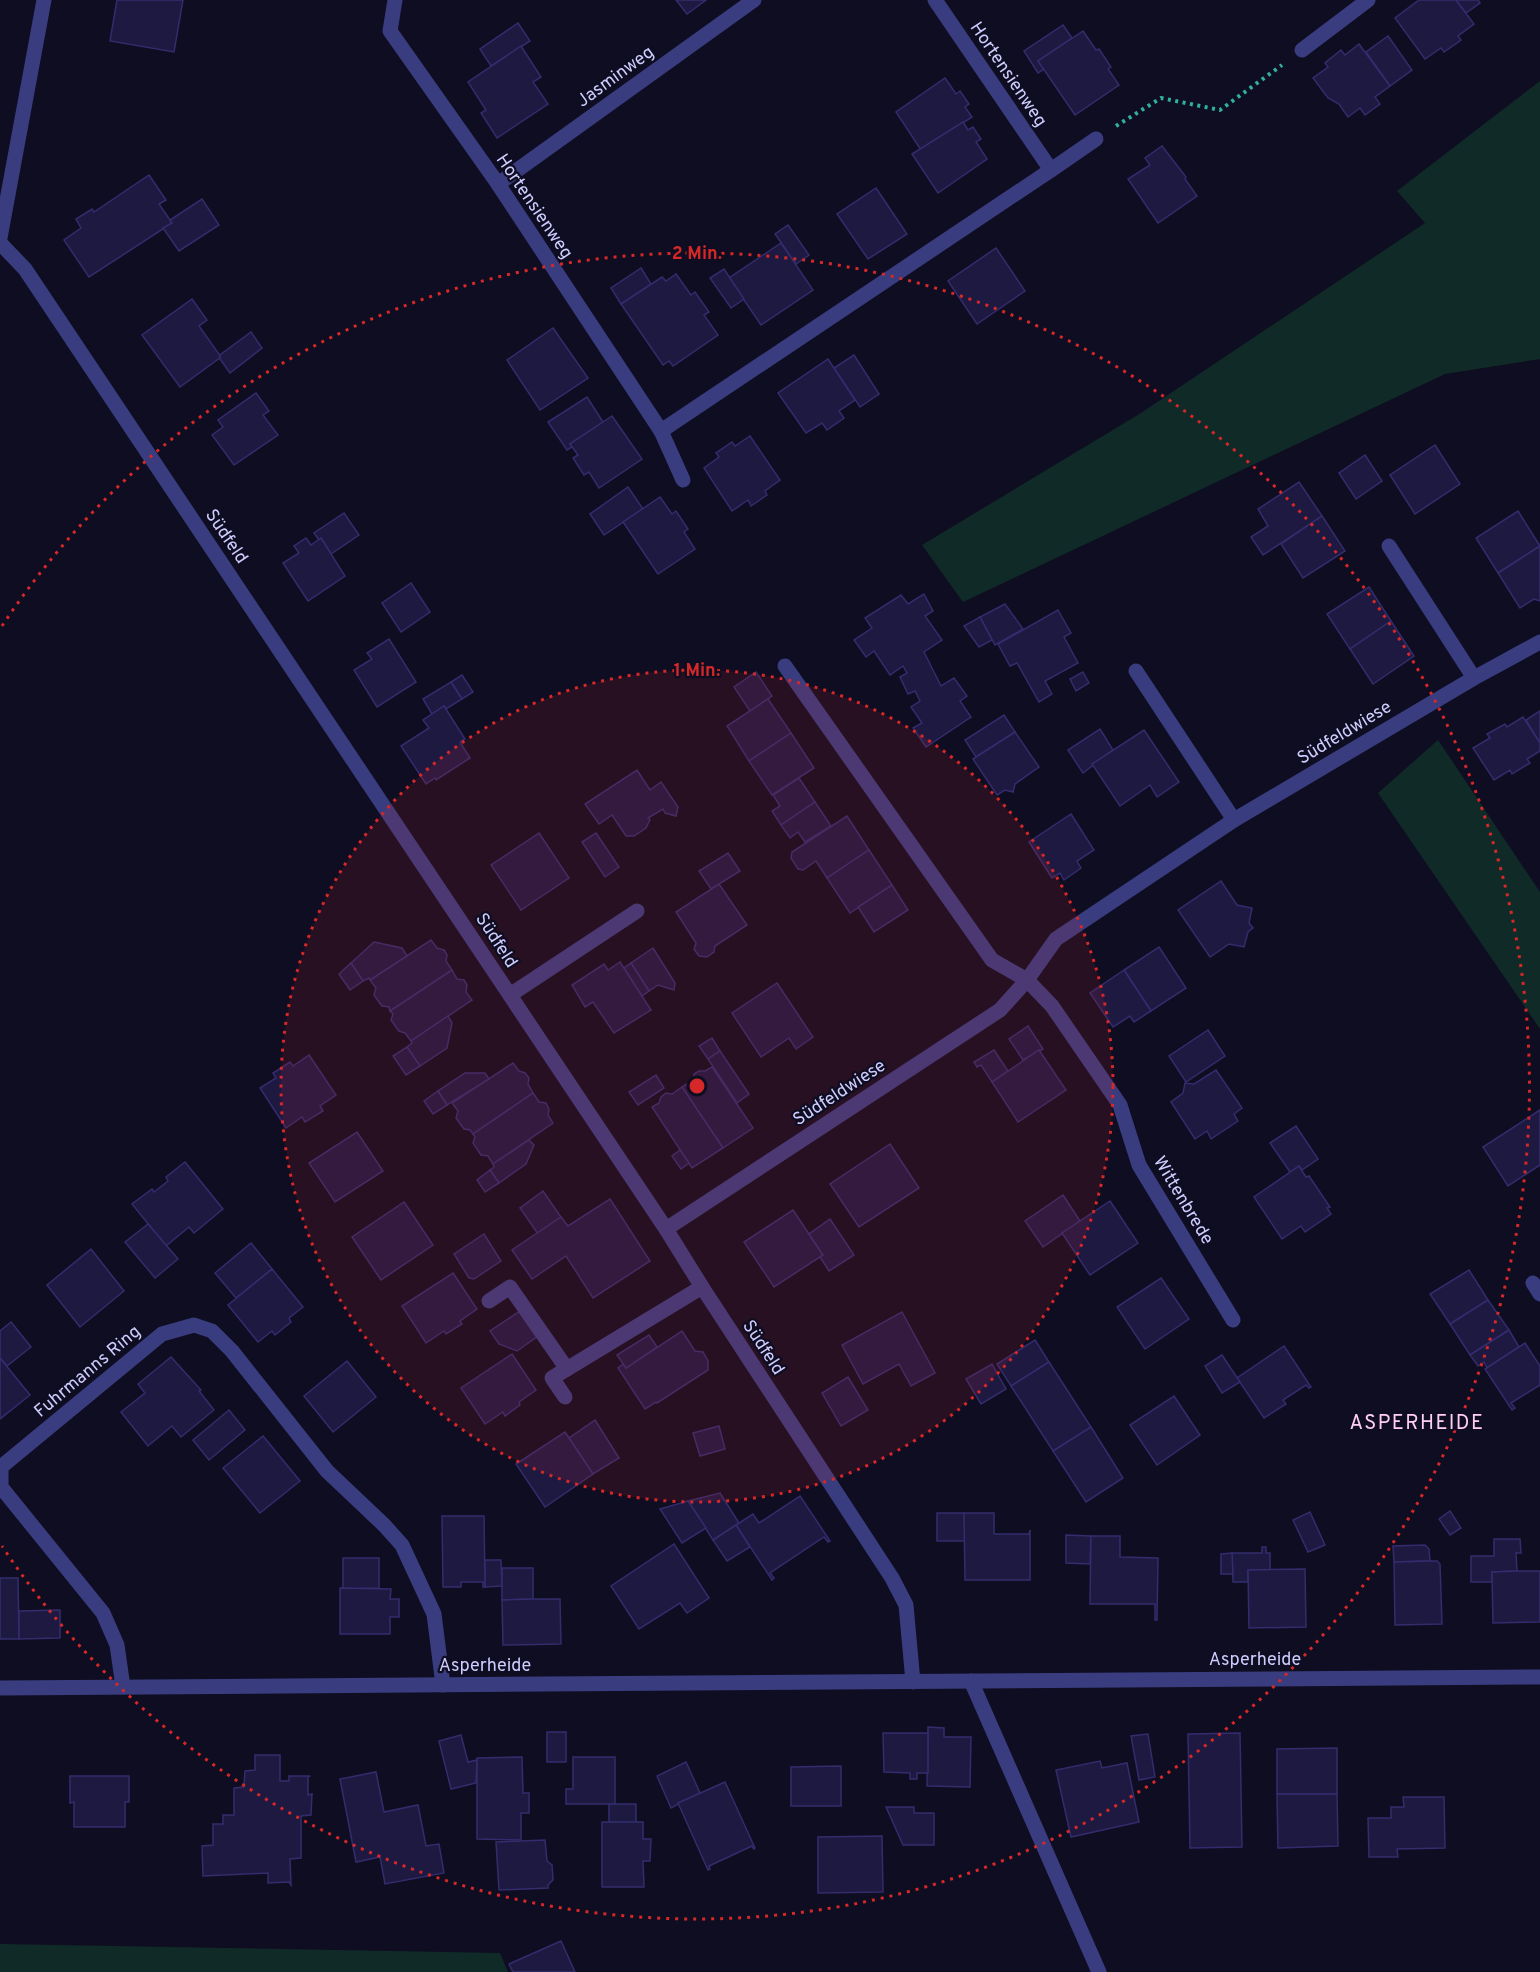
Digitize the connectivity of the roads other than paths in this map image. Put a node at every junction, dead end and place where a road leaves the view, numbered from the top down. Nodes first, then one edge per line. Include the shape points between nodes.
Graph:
1 (44, 0) edge
2 (395, 0) edge
3 (754, 0) edge
4 (935, 0) edge
5 (1368, 0) edge
6 (1302, 50) road end
7 (1096, 139) road end
8 (1051, 170) junction
9 (498, 184) junction
10 (0, 238) edge
11 (0, 243) edge
12 (661, 431) junction
13 (683, 480) dead end
14 (1389, 546) dead end
15 (1540, 642) edge
16 (785, 666) dead end
17 (1136, 671) dead end
18 (1474, 678) junction
19 (1234, 820) junction
20 (637, 911) dead end
21 (1027, 980) junction
22 (510, 995) junction
23 (666, 1229) junction
24 (702, 1287) junction
25 (489, 1301) dead end
26 (1233, 1320) dead end
27 (567, 1369) junction
28 (565, 1397) dead end
29 (1540, 1677) edge
30 (971, 1681) junction
31 (913, 1682) junction
32 (443, 1685) junction
33 (123, 1687) junction
34 (0, 1688) edge
35 (1099, 1972) edge

1 - 10 street
2 - 9 street, Hortensienweg via 390,31
3 - 9 street, Jasminweg
4 - 8 street, Hortensienweg
5 - 6 street
7 - 8 street
8 - 12 street
9 - 12 street, Hortensienweg
11 - 22 street, Südfeld via 25,269
12 - 13 street, Hortensienweg
14 - 18 street
15 - 18 street, Südfeldwiese
16 - 21 street via 992,960
17 - 19 street
18 - 19 street, Südfeldwiese
19 - 21 street, Südfeldwiese via 1056,939
20 - 22 street
21 - 23 street, Südfeldwiese via 1000,1010
21 - 26 street, Wittenbrede via 1052,1006 1120,1106 1139,1165
22 - 23 street, Südfeld
23 - 24 street, Südfeld
24 - 27 street
24 - 31 street, Südfeld via 892,1578 906,1605
25 - 27 street via 510,1287
27 - 28 street via 552,1378
29 - 30 street, Asperheide
30 - 31 street, Asperheide
30 - 35 street
31 - 32 street, Asperheide
32 - 33 street, Asperheide
32 - 33 street, Fuhrmanns Ring via 434,1614 402,1545 327,1471 232,1351 212,1331 194,1325 162,1334 2,1467 1,1487 103,1613 117,1645
33 - 34 street, Asperheide

